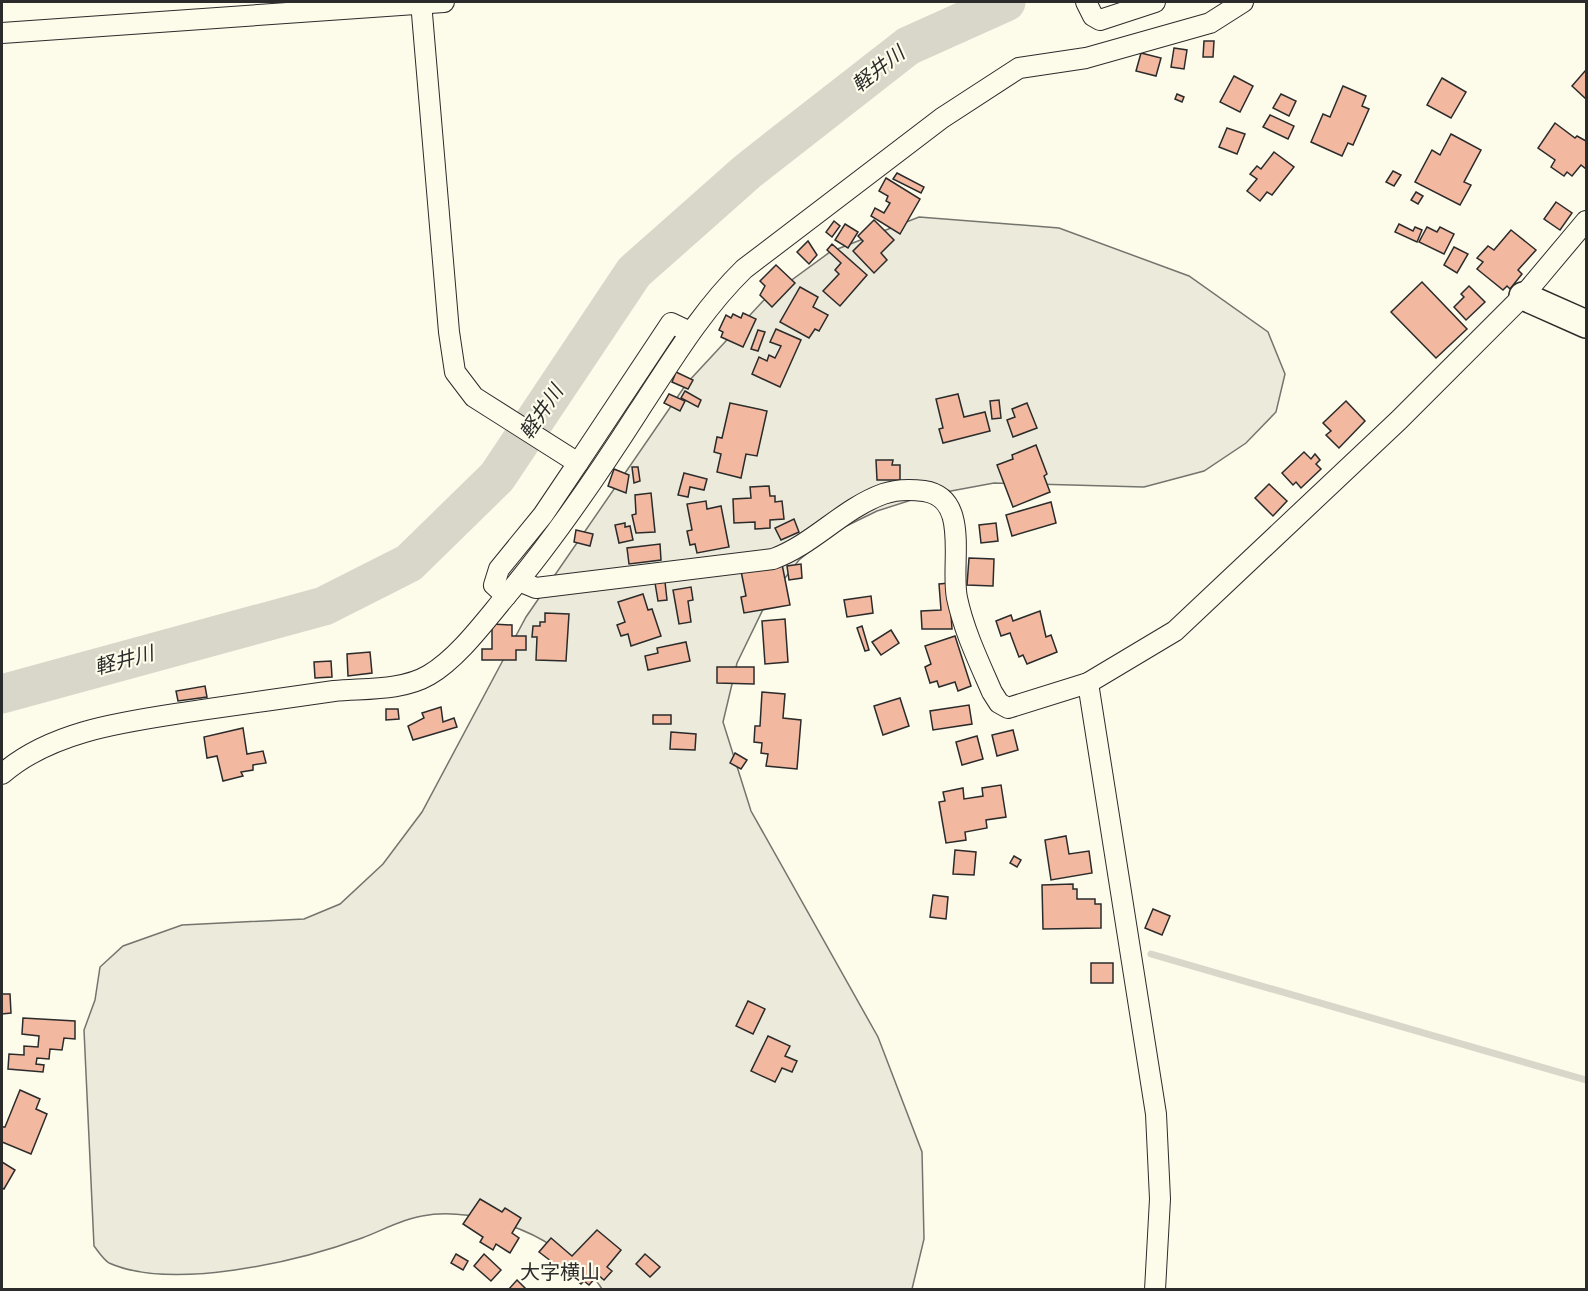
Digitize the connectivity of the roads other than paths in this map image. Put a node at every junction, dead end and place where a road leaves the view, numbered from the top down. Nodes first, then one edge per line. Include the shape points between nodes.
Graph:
1 (422, 2) edge
2 (444, 2) edge
3 (1155, 2) edge
4 (1243, 2) edge
5 (1088, 6) edge
6 (2, 33) edge
7 (1587, 221) edge
8 (1523, 296) junction
9 (1587, 324) edge
10 (690, 332) junction
11 (578, 463) junction
12 (519, 581) junction
13 (506, 596) junction
14 (1088, 683) junction
15 (2, 774) edge
16 (1155, 1290) edge

1 - 2 street
1 - 6 street
1 - 11 street via 456,372 474,397
3 - 5 street via 1100,20
4 - 10 street via 1210,22 1086,58 1018,68 942,118 744,268
7 - 8 street
8 - 9 street
8 - 14 street via 1399,420 1175,631
10 - 11 street via 671,323
10 - 12 street via 568,518
11 - 13 street via 500,568 494,585
12 - 13 street
12 - 14 street via 536,588 773,559 789,553 842,513 883,494 902,489 936,493 948,503 953,519 959,609 999,703 1008,708
13 - 15 street via 446,661 429,675 408,684 288,697 118,724 47,745 24,756
14 - 16 street via 1156,1114 1161,1199

